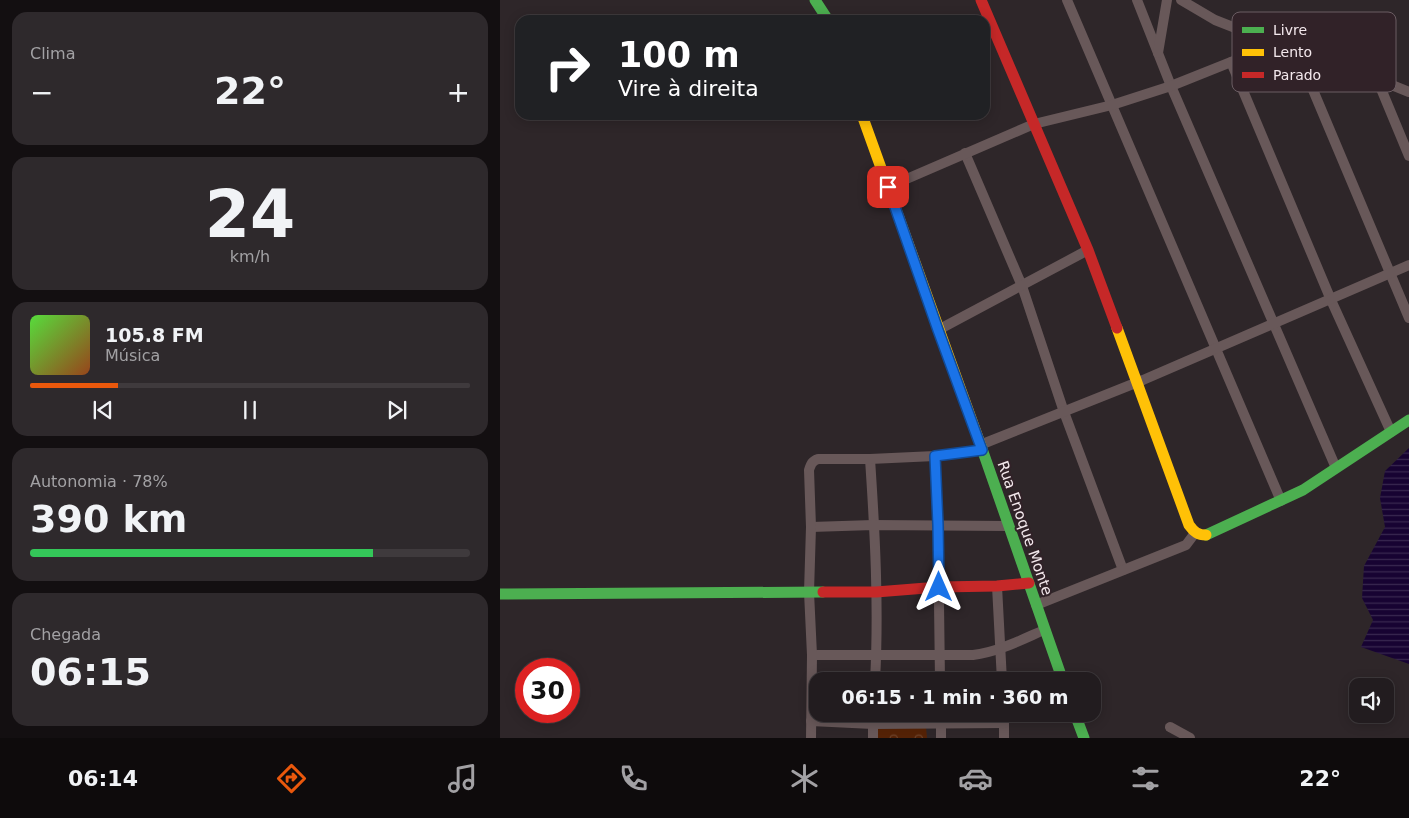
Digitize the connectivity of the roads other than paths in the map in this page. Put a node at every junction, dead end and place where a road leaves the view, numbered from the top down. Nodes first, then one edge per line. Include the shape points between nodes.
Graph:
1 (815, 0) edge
2 (981, 0) edge
3 (1067, 0) edge
4 (1136, 0) edge
5 (1167, 0) edge
6 (1181, 0) edge
7 (825, 15) edge
8 (987, 15) edge
9 (990, 21) edge
10 (1232, 27) edge
11 (1158, 54) junction
12 (1231, 62) edge
13 (1171, 86) junction
14 (1396, 87) edge
15 (1244, 92) edge
16 (1314, 92) edge
17 (1382, 92) edge
18 (1409, 92) edge
19 (1112, 105) junction
20 (864, 120) edge
21 (1034, 124) junction
22 (965, 153) junction
23 (1409, 156) edge
24 (888, 187) junction
25 (1088, 250) junction
26 (1409, 265) edge
27 (1390, 274) junction
28 (1022, 286) junction
29 (1331, 300) junction
30 (1409, 318) edge
31 (1274, 323) junction
32 (938, 330) junction
33 (1216, 349) junction
34 (1137, 383) junction
35 (1064, 412) junction
36 (1409, 420) edge
37 (1391, 432) junction
38 (982, 447) junction
39 (935, 456) junction
40 (870, 459) junction
41 (1336, 468) junction
42 (1281, 501) junction
43 (873, 525) junction
44 (938, 525) junction
45 (1008, 526) junction
46 (810, 527) junction
47 (1195, 533) junction
48 (1123, 570) junction
49 (1029, 582) junction
50 (997, 586) junction
51 (939, 587) junction
52 (809, 592) junction
53 (876, 592) junction
54 (500, 594) edge
55 (1036, 605) junction
56 (1044, 630) junction
57 (1000, 648) junction
58 (812, 655) junction
59 (876, 655) junction
60 (939, 655) junction
61 (812, 672) edge
62 (875, 672) edge
63 (940, 672) edge
64 (1001, 672) edge
65 (1060, 672) edge
66 (811, 722) edge
67 (873, 722) edge
68 (941, 722) edge
69 (1004, 722) edge
70 (1078, 722) edge
71 (1170, 727) dead end
72 (811, 738) edge
73 (873, 738) edge
74 (940, 738) edge
75 (1004, 738) edge
76 (1084, 738) edge
77 (1190, 738) edge

1 - 7 street
2 - 8 street
3 - 19 street
4 - 11 street
5 - 11 street
6 - 10 street
9 - 21 street
11 - 13 street
12 - 13 street
13 - 19 street
13 - 31 street
14 - 18 street
15 - 29 street
16 - 27 street
17 - 23 street
19 - 21 street
19 - 33 street
20 - 24 street, Rua Enoque Monte
21 - 22 street
21 - 25 street
22 - 24 street
22 - 28 street
24 - 32 street, Rua Enoque Monte
25 - 28 street
25 - 34 street
26 - 27 street
27 - 29 street
27 - 30 street
28 - 32 street
28 - 35 street
29 - 31 street
29 - 37 street
31 - 33 street
31 - 41 street
32 - 38 street, Rua Enoque Monte
33 - 34 street
33 - 42 street
34 - 35 street
34 - 47 street
35 - 38 street
35 - 48 street
36 - 37 street
37 - 41 street
38 - 39 street
38 - 45 street, Rua Enoque Monte
39 - 40 street
39 - 44 street
40 - 43 street
40 - 46 street via 814,460 809,470
41 - 42 street
42 - 47 street via 1206,535
43 - 44 street
43 - 46 street
43 - 53 street
44 - 45 street
44 - 51 street
45 - 49 street, Rua Enoque Monte
46 - 52 street
47 - 48 street via 1186,545
48 - 55 street
49 - 50 street
49 - 55 street, Rua Enoque Monte
50 - 51 street
50 - 57 street
51 - 53 street
51 - 60 street
52 - 53 street
52 - 54 street
52 - 58 street
53 - 59 street
55 - 56 street, Rua Enoque Monte
56 - 57 street
56 - 65 street, Rua Enoque Monte
57 - 60 street via 973,655
57 - 64 street
58 - 59 street
58 - 61 street
59 - 60 street
59 - 62 street
60 - 63 street
66 - 72 street
67 - 73 street
68 - 74 street
69 - 75 street
70 - 76 street
71 - 77 street

